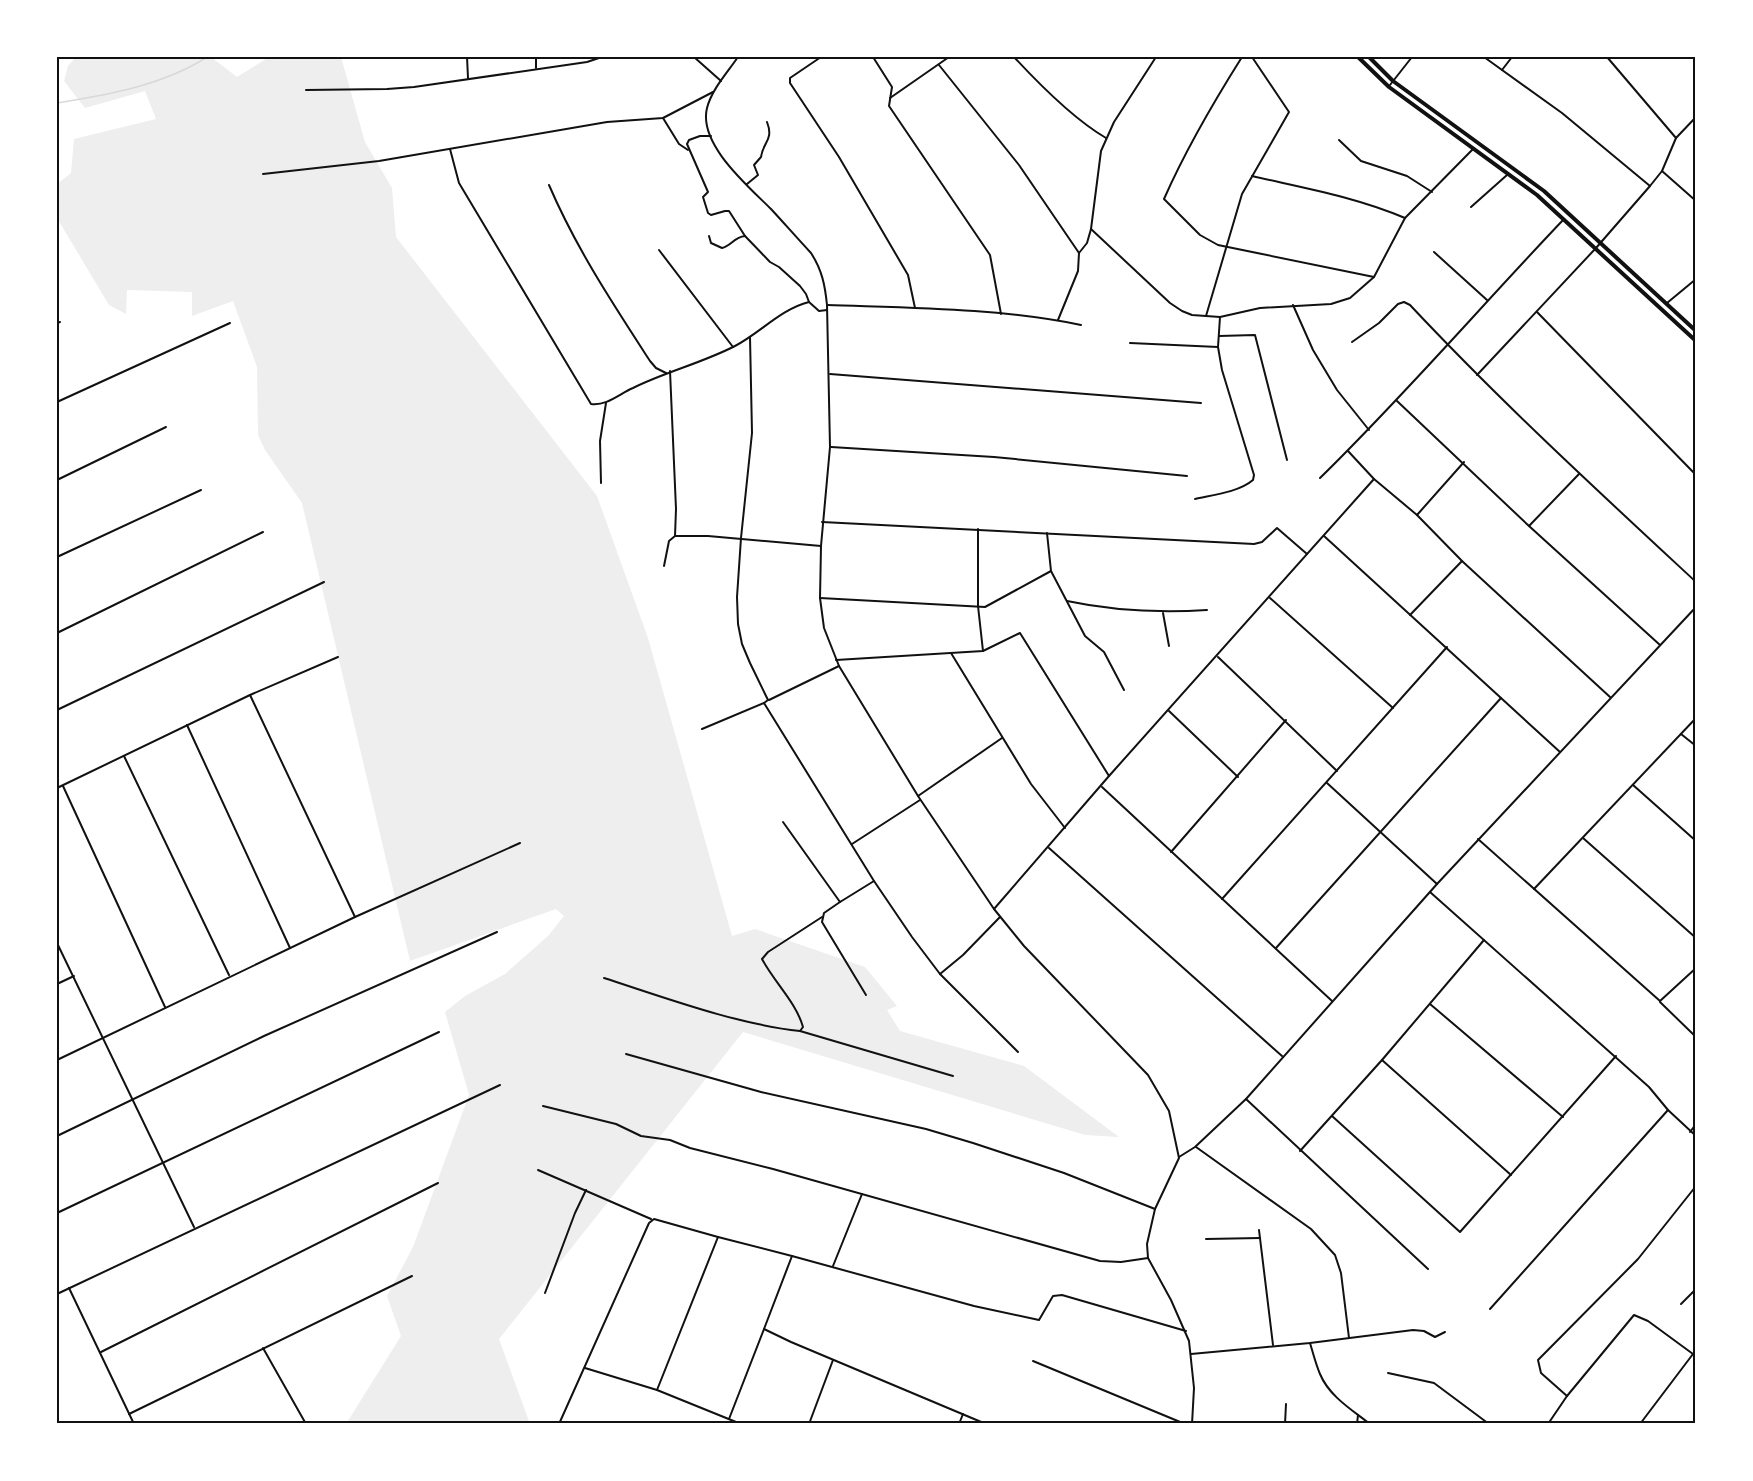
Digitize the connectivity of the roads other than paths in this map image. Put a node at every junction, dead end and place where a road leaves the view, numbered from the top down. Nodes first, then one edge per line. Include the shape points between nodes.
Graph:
1 (467, 57) edge
2 (536, 57) edge
3 (602, 57) edge
4 (694, 57) edge
5 (738, 57) edge
6 (821, 57) edge
7 (873, 57) edge
8 (950, 57) edge
9 (1014, 57) edge
10 (1156, 57) edge
11 (1242, 57) edge
12 (1252, 57) edge
13 (1358, 57) edge
14 (1369, 57) edge
15 (1412, 57) edge
16 (1484, 57) edge
17 (1512, 57) edge
18 (1607, 57) edge
19 (939, 65) junction
20 (536, 68) junction
21 (1502, 70) junction
22 (468, 78) junction
23 (1393, 81) junction
24 (722, 82) junction
25 (1389, 87) junction
26 (306, 90) dead end
27 (713, 92) junction
28 (890, 98) junction
29 (1696, 117) edge
30 (663, 118) junction
31 (767, 122) dead end
32 (711, 136) junction
33 (1676, 138) junction
34 (1107, 139) junction
35 (1339, 140) dead end
36 (1474, 148) junction
37 (450, 149) junction
38 (688, 150) junction
39 (1662, 171) junction
40 (1509, 173) junction
41 (263, 174) dead end
42 (1252, 176) junction
43 (747, 184) junction
44 (549, 185) dead end
45 (1650, 186) junction
46 (1432, 192) junction
47 (1696, 201) edge
48 (1471, 207) dead end
49 (1405, 218) junction
50 (1564, 219) junction
51 (1092, 229) junction
52 (709, 236) dead end
53 (745, 236) junction
54 (1600, 243) junction
55 (1226, 246) junction
56 (1596, 248) junction
57 (659, 250) dead end
58 (1434, 252) dead end
59 (1079, 253) junction
60 (1374, 277) junction
61 (1696, 279) edge
62 (1487, 300) junction
63 (809, 302) junction
64 (1667, 303) junction
65 (827, 305) junction
66 (1293, 305) junction
67 (915, 308) junction
68 (827, 310) junction
69 (1537, 312) junction
70 (1001, 314) junction
71 (1206, 317) junction
72 (1220, 317) junction
73 (1058, 320) junction
74 (230, 323) dead end
75 (1082, 325) dead end
76 (1696, 331) edge
77 (1219, 336) junction
78 (750, 337) junction
79 (1352, 342) dead end
80 (1696, 342) edge
81 (1131, 343) dead end
82 (1447, 345) junction
83 (733, 347) junction
84 (1218, 347) junction
85 (670, 371) junction
86 (666, 372) junction
87 (829, 374) junction
88 (1477, 375) junction
89 (1397, 401) junction
90 (57, 402) edge
91 (606, 403) junction
92 (1201, 403) dead end
93 (166, 427) dead end
94 (1369, 430) junction
95 (830, 447) junction
96 (1348, 451) junction
97 (1287, 460) dead end
98 (1464, 462) junction
99 (1579, 474) junction
100 (1696, 475) edge
101 (1186, 476) dead end
102 (1320, 478) dead end
103 (1374, 479) junction
104 (57, 480) edge
105 (601, 483) dead end
106 (201, 490) dead end
107 (1195, 499) dead end
108 (1417, 515) junction
109 (822, 522) junction
110 (1529, 526) junction
111 (978, 529) junction
112 (263, 532) dead end
113 (1047, 534) junction
114 (675, 536) junction
115 (1324, 536) junction
116 (741, 538) junction
117 (820, 546) junction
118 (1307, 554) junction
119 (57, 557) edge
120 (1462, 561) junction
121 (664, 566) dead end
122 (1051, 571) junction
123 (324, 582) dead end
124 (1696, 582) edge
125 (820, 598) junction
126 (1269, 598) junction
127 (1067, 601) junction
128 (978, 606) junction
129 (1696, 607) edge
130 (1207, 610) dead end
131 (1163, 612) junction
132 (1410, 615) junction
133 (57, 633) edge
134 (1660, 645) junction
135 (1169, 646) dead end
136 (1447, 647) junction
137 (983, 651) junction
138 (951, 653) junction
139 (1217, 656) junction
140 (338, 657) dead end
141 (836, 660) junction
142 (839, 666) junction
143 (1124, 690) dead end
144 (250, 695) junction
145 (1501, 698) junction
146 (1610, 698) junction
147 (768, 700) junction
148 (764, 703) junction
149 (1393, 708) junction
150 (57, 710) edge
151 (1169, 711) junction
152 (1696, 718) edge
153 (1286, 720) junction
154 (187, 725) junction
155 (702, 729) dead end
156 (1681, 734) junction
157 (1002, 738) junction
158 (1696, 746) edge
159 (1560, 752) junction
160 (124, 756) junction
161 (1337, 771) junction
162 (1109, 776) junction
163 (1238, 777) junction
164 (1327, 783) junction
165 (1633, 785) junction
166 (63, 786) junction
167 (1101, 787) junction
168 (57, 788) edge
169 (918, 796) junction
170 (920, 800) junction
171 (783, 822) dead end
172 (1065, 828) junction
173 (1380, 833) junction
174 (1582, 838) junction
175 (1478, 839) junction
176 (1696, 841) edge
177 (519, 843) dead end
178 (852, 844) junction
179 (1048, 847) junction
180 (1172, 852) junction
181 (874, 881) junction
182 (1437, 884) junction
183 (1533, 889) junction
184 (1430, 892) junction
185 (1222, 899) junction
186 (840, 902) junction
187 (994, 909) junction
188 (355, 917) junction
189 (822, 917) junction
190 (1000, 917) junction
191 (497, 932) dead end
192 (1696, 938) edge
193 (1484, 940) junction
194 (57, 943) edge
195 (290, 948) junction
196 (1275, 948) junction
197 (1696, 968) edge
198 (940, 974) junction
199 (74, 976) junction
200 (230, 976) junction
201 (604, 978) dead end
202 (57, 984) edge
203 (866, 995) dead end
204 (1332, 1001) junction
205 (1660, 1001) junction
206 (1430, 1004) junction
207 (165, 1008) junction
208 (800, 1030) junction
209 (439, 1032) dead end
210 (1695, 1036) edge
211 (103, 1038) junction
212 (1018, 1052) dead end
213 (626, 1054) dead end
214 (1282, 1056) junction
215 (1616, 1056) junction
216 (57, 1060) edge
217 (1382, 1060) junction
218 (953, 1076) dead end
219 (500, 1085) dead end
220 (133, 1098) junction
221 (1246, 1099) junction
222 (543, 1106) dead end
223 (1668, 1110) junction
224 (1332, 1116) junction
225 (1563, 1117) junction
226 (1696, 1124) edge
227 (1690, 1132) junction
228 (57, 1136) edge
229 (1696, 1136) edge
230 (1196, 1147) junction
231 (1300, 1151) junction
232 (1179, 1158) junction
233 (163, 1162) junction
234 (538, 1170) dead end
235 (1511, 1175) junction
236 (438, 1183) dead end
237 (1696, 1186) edge
238 (586, 1190) junction
239 (862, 1194) junction
240 (1155, 1209) junction
241 (57, 1213) edge
242 (651, 1220) junction
243 (194, 1227) junction
244 (1259, 1230) dead end
245 (718, 1237) junction
246 (1260, 1238) junction
247 (1206, 1239) dead end
248 (792, 1256) junction
249 (1148, 1258) junction
250 (833, 1266) junction
251 (1428, 1269) dead end
252 (412, 1276) dead end
253 (69, 1288) junction
254 (1696, 1289) edge
255 (545, 1293) dead end
256 (57, 1294) edge
257 (1681, 1304) dead end
258 (1490, 1309) dead end
259 (764, 1329) junction
260 (1186, 1330) junction
261 (1445, 1332) dead end
262 (1349, 1338) junction
263 (1310, 1343) junction
264 (1273, 1345) junction
265 (263, 1348) junction
266 (1696, 1350) edge
267 (101, 1352) junction
268 (1191, 1354) junction
269 (1693, 1354) junction
270 (833, 1360) junction
271 (1033, 1361) dead end
272 (585, 1368) junction
273 (1388, 1373) dead end
274 (657, 1390) junction
275 (1567, 1396) junction
276 (1286, 1404) dead end
277 (129, 1414) junction
278 (963, 1414) junction
279 (1358, 1414) junction
280 (729, 1419) junction
281 (134, 1424) edge
282 (306, 1424) edge
283 (560, 1424) edge
284 (741, 1424) edge
285 (809, 1424) edge
286 (959, 1424) edge
287 (986, 1424) edge
288 (1185, 1424) edge
289 (1192, 1424) edge
290 (1285, 1424) edge
291 (1357, 1424) edge
292 (1370, 1424) edge
293 (1489, 1424) edge
294 (1548, 1424) edge
295 (1641, 1424) edge

1 - 22 street
2 - 20 street
3 - 20 street
4 - 24 street
5 - 24 street
6 - 67 street via 790,78 790,83 908,275
7 - 28 street via 892,87
8 - 19 street
9 - 34 street
10 - 34 street
11 - 55 street via 1181,160 1164,198 1200,235
12 - 42 street via 1288,112
13 - 25 main road
14 - 23 main road
15 - 23 street
16 - 21 street
17 - 21 street
18 - 33 street
19 - 28 street
19 - 59 street via 1019,165
20 - 22 street
21 - 45 street via 1562,113
22 - 26 street via 387,89
23 - 25 street
23 - 54 main road via 1544,191
24 - 27 street
25 - 36 main road
27 - 30 street
27 - 32 street via 706,109
28 - 70 street via 889,106 990,255
29 - 33 street
30 - 37 street via 607,122
30 - 38 street via 679,144
31 - 43 street via 771,132 768,143 754,165 758,175
32 - 38 street via 689,140
32 - 43 street via 726,162
33 - 39 street
34 - 51 street via 1101,150
35 - 46 street via 1361,161 1407,176
36 - 40 main road
36 - 46 street
37 - 41 street
37 - 91 street via 459,183 591,404
38 - 53 street via 708,192 703,197 708,213 729,211
39 - 45 street
39 - 47 street
40 - 48 street
40 - 50 main road
42 - 49 street via 1366,203
42 - 55 street via 1242,194
43 - 65 street via 819,266
44 - 86 street via 562,217 602,287 650,361
45 - 54 street
46 - 49 street
49 - 60 street
50 - 56 main road
50 - 62 street
51 - 59 street
51 - 71 street via 1170,303 1182,311
52 - 53 street via 711,243 722,248
53 - 63 street via 800,286
54 - 56 street
54 - 64 main road
55 - 60 street
55 - 71 street
56 - 69 street
56 - 80 main road
57 - 83 street
58 - 62 street
59 - 73 street via 1078,271
60 - 66 street via 1350,298 1331,304
61 - 64 street
62 - 82 street
63 - 68 street via 819,311
63 - 78 street
64 - 76 main road
65 - 67 street
65 - 68 street
66 - 72 street
66 - 94 street via 1337,390
67 - 70 street
68 - 87 street
69 - 88 street
69 - 100 street
70 - 73 street
71 - 72 street
72 - 77 street
73 - 75 street
74 - 90 street
77 - 84 street
77 - 97 street via 1255,335
78 - 83 street
78 - 116 street via 752,433
79 - 82 street via 1404,302
81 - 84 street
82 - 88 street
82 - 89 street
83 - 85 street
84 - 107 street via 1254,476 1250,483
85 - 86 street
85 - 114 street
86 - 91 street
87 - 92 street
87 - 95 street
88 - 99 street
89 - 94 street
89 - 98 street
91 - 105 street via 600,441
93 - 104 street
94 - 96 street
95 - 101 street via 994,457
95 - 109 street
96 - 102 street
96 - 103 street
98 - 108 street
98 - 110 street
99 - 110 street
99 - 124 street
103 - 108 street
103 - 115 street
106 - 119 street
108 - 120 street
109 - 111 street
109 - 117 street
110 - 134 street
111 - 113 street
111 - 128 street
112 - 133 street
113 - 118 street via 1254,544 1277,528
113 - 122 street
114 - 116 street
114 - 121 street via 669,541
115 - 118 street
115 - 132 street
116 - 117 street
116 - 147 street via 738,624 742,644
117 - 125 street
118 - 126 street
120 - 132 street
120 - 146 street
122 - 127 street
122 - 128 street via 990,605
123 - 150 street
125 - 128 street
125 - 141 street via 824,628
126 - 139 street
126 - 149 street
127 - 131 street via 1104,609
127 - 143 street via 1085,636 1104,652
128 - 137 street
129 - 134 street
130 - 131 street
131 - 135 street
132 - 136 street
134 - 146 street
136 - 145 street
136 - 149 street
137 - 138 street
137 - 162 street via 1016,633 1022,635
138 - 141 street
138 - 157 street
139 - 151 street
139 - 153 street
140 - 144 street
141 - 142 street
142 - 147 street
142 - 169 street
144 - 154 street
144 - 188 street
145 - 159 street
145 - 173 street
146 - 159 street
147 - 148 street
148 - 155 street
148 - 178 street
149 - 161 street
151 - 162 street
151 - 163 street
152 - 156 street
153 - 161 street
153 - 163 street
154 - 160 street
154 - 195 street
156 - 158 street
156 - 165 street
157 - 169 street
157 - 172 street
159 - 175 street
160 - 166 street
160 - 200 street
161 - 164 street
162 - 167 street
163 - 180 street
164 - 173 street
164 - 185 street
165 - 174 street
165 - 176 street
166 - 168 street
166 - 207 street
167 - 172 street
167 - 180 street
169 - 170 street
170 - 178 street
170 - 187 street
171 - 186 street
172 - 179 street
173 - 182 street
173 - 196 street
174 - 183 street
174 - 192 street
175 - 182 street
175 - 183 street
177 - 188 street
178 - 181 street
179 - 187 street
179 - 214 street
180 - 185 street
181 - 186 street
181 - 198 street
182 - 184 street
183 - 205 street
184 - 193 street
184 - 204 street
185 - 196 street
186 - 189 street
187 - 190 street
188 - 195 street
189 - 203 street
189 - 208 street via 762,959 795,1009 803,1027
190 - 198 street
190 - 232 street via 1148,1075 1169,1111
191 - 220 street
193 - 206 street
193 - 215 street
194 - 199 street
195 - 200 street
196 - 204 street
197 - 205 street
198 - 212 street
199 - 202 street
199 - 211 street
200 - 207 street
201 - 208 street via 756,1023
204 - 214 street
205 - 210 street
206 - 217 street
206 - 225 street
207 - 211 street
208 - 218 street
209 - 233 street
211 - 216 street
211 - 220 street
213 - 240 street via 761,1092 926,1129 1064,1173
214 - 221 street
215 - 223 street via 1658,1095
215 - 225 street
217 - 224 street
217 - 235 street
219 - 243 street
220 - 228 street
220 - 233 street
221 - 230 street
221 - 231 street
222 - 239 street
223 - 227 street
223 - 258 street
224 - 231 street
224 - 235 street via 1460,1232
225 - 235 street
226 - 227 street
227 - 229 street
230 - 232 street
230 - 262 street via 1311,1229 1335,1256 1341,1273
231 - 251 street
232 - 240 street
233 - 241 street
233 - 243 street
234 - 238 street
236 - 267 street
237 - 275 street via 1638,1259 1538,1360 1541,1373
238 - 242 street
238 - 255 street
239 - 249 street via 1100,1262
239 - 250 street
240 - 249 street via 1146,1244
242 - 245 street
242 - 272 street
243 - 253 street
244 - 246 street
245 - 248 street
245 - 274 street
246 - 247 street
246 - 264 street
248 - 250 street
248 - 259 street
249 - 260 street
250 - 260 street via 1039,1320 1053,1296 1062,1295
252 - 265 street
253 - 256 street
253 - 267 street
254 - 257 street
259 - 270 street
259 - 280 street
260 - 268 street
261 - 262 street via 1435,1337 1419,1330
262 - 263 street
263 - 264 street
263 - 279 street via 1326,1385
264 - 268 street
265 - 277 street
265 - 282 street
266 - 269 street
267 - 277 street
268 - 289 street
269 - 275 street via 1634,1315
269 - 295 street
270 - 278 street
270 - 285 street
271 - 288 street
272 - 274 street
272 - 283 street
273 - 293 street via 1434,1383
274 - 280 street
275 - 294 street
276 - 290 street
277 - 281 street
278 - 286 street
278 - 287 street
279 - 291 street
279 - 292 street
280 - 284 street

